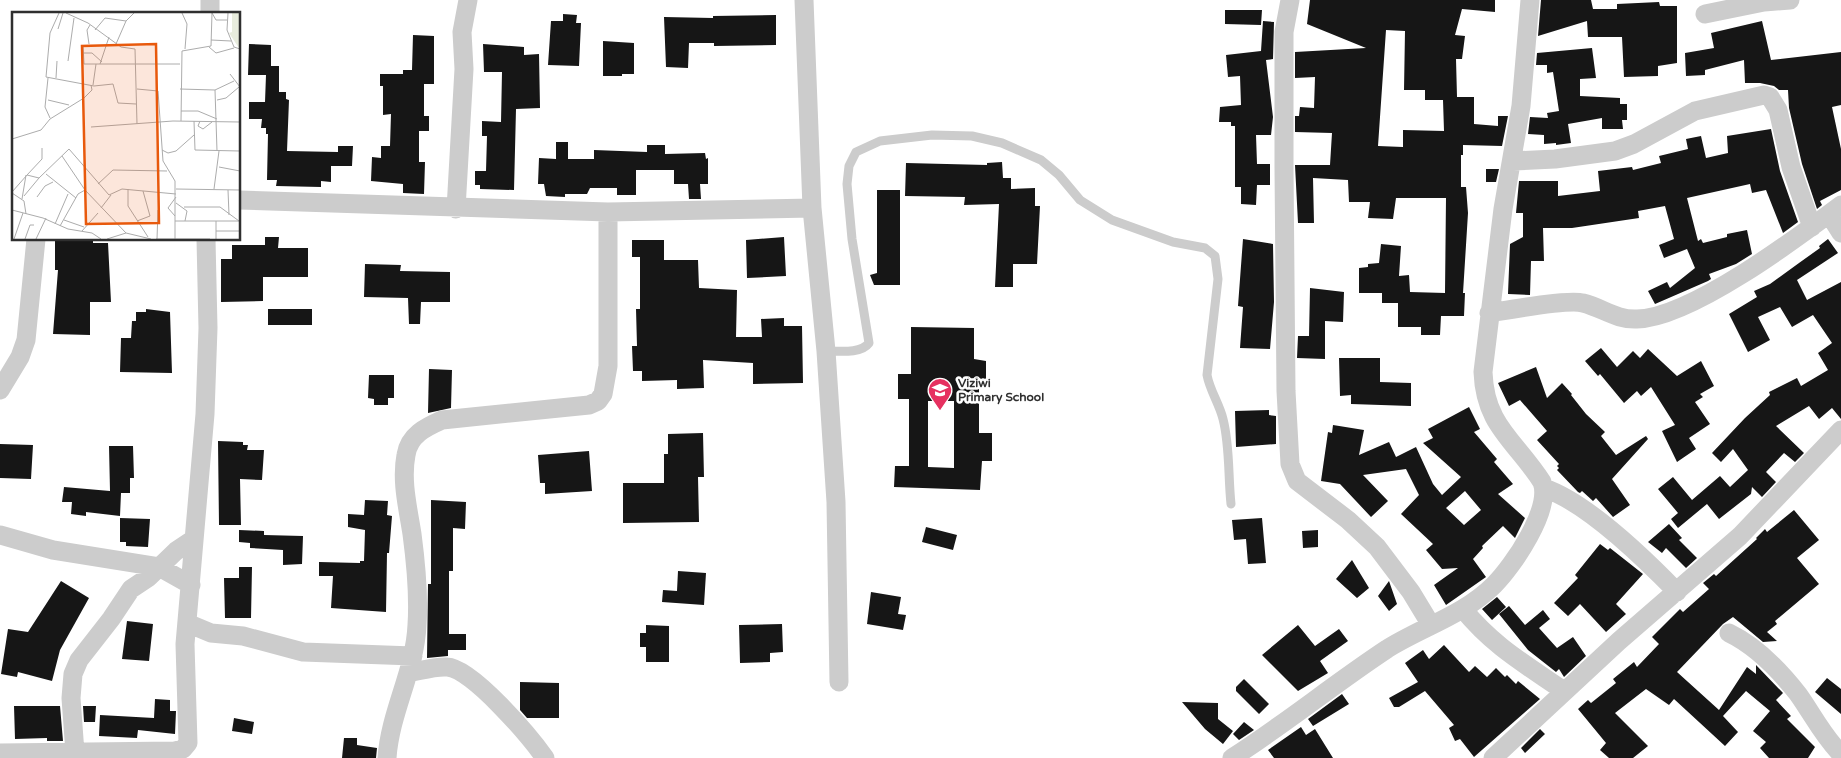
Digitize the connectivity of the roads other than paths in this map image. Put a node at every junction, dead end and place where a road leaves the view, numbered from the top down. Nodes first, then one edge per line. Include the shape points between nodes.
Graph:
1 (468, 0) edge
2 (804, 0) edge
3 (1290, 0) edge
4 (1530, 0) edge
5 (1790, 0) edge
6 (1705, 14) dead end
7 (1513, 161) junction
8 (240, 200) edge
9 (812, 208) junction
10 (456, 209) junction
11 (1835, 210) edge
12 (608, 212) junction
13 (1812, 227) junction
14 (1841, 233) edge
15 (36, 240) edge
16 (206, 240) edge
17 (1489, 313) junction
18 (826, 351) junction
19 (0, 390) edge
20 (1841, 430) edge
21 (1544, 488) junction
22 (1231, 504) dead end
23 (0, 535) edge
24 (194, 539) junction
25 (159, 567) junction
26 (191, 586) junction
27 (1677, 592) junction
28 (1463, 609) junction
29 (187, 623) junction
30 (1431, 625) junction
31 (1729, 633) dead end
32 (411, 664) junction
33 (840, 682) dead end
34 (1564, 691) junction
35 (76, 753) junction
36 (1841, 754) edge
37 (6, 755) edge
38 (129, 755) edge
39 (387, 758) edge
40 (545, 758) edge
41 (1232, 758) edge
42 (1493, 758) edge

1 - 10 street via 462,32 464,69
2 - 9 street
3 - 30 street via 1284,32 1284,139 1286,391 1290,464 1297,481 1377,547
4 - 7 street
5 - 6 street
7 - 13 street via 1615,151 1642,140 1695,110 1770,97 1778,110 1791,167
7 - 17 street
8 - 10 street
9 - 12 street
9 - 18 street
10 - 12 street
11 - 13 street
11 - 14 street
12 - 32 street via 608,366 603,394 598,402 442,420 423,428 410,442 404,468 417,584 417,623
13 - 17 street via 1750,269 1659,317 1619,318 1578,302
15 - 19 street via 26,340 20,357
16 - 24 street via 208,328
17 - 21 street via 1483,372 1486,402 1491,414
18 - 22 lane via 856,350 870,343 848,204 849,166 856,152 880,141 932,135 972,136 1002,143 1041,160 1080,200 1112,220 1173,242 1205,248 1214,256 1218,279 1207,375 1222,417
18 - 33 street via 836,502
20 - 27 street via 1740,536
21 - 27 street via 1570,500 1615,534 1645,558
21 - 28 street via 1540,514 1509,567 1494,586
23 - 25 street via 53,550
24 - 25 street
24 - 26 street
25 - 26 street
25 - 35 street via 127,593 111,620 79,660 73,674 71,698
26 - 29 street
27 - 34 street
28 - 30 street
28 - 34 street via 1500,648
29 - 32 street via 211,633 243,636 302,652
29 - 38 street via 188,743 175,751
30 - 41 street via 1388,648
31 - 36 street via 1743,640 1781,675
32 - 39 street via 388,736
32 - 40 street via 462,671 480,686
34 - 42 street
35 - 37 street
35 - 38 street

